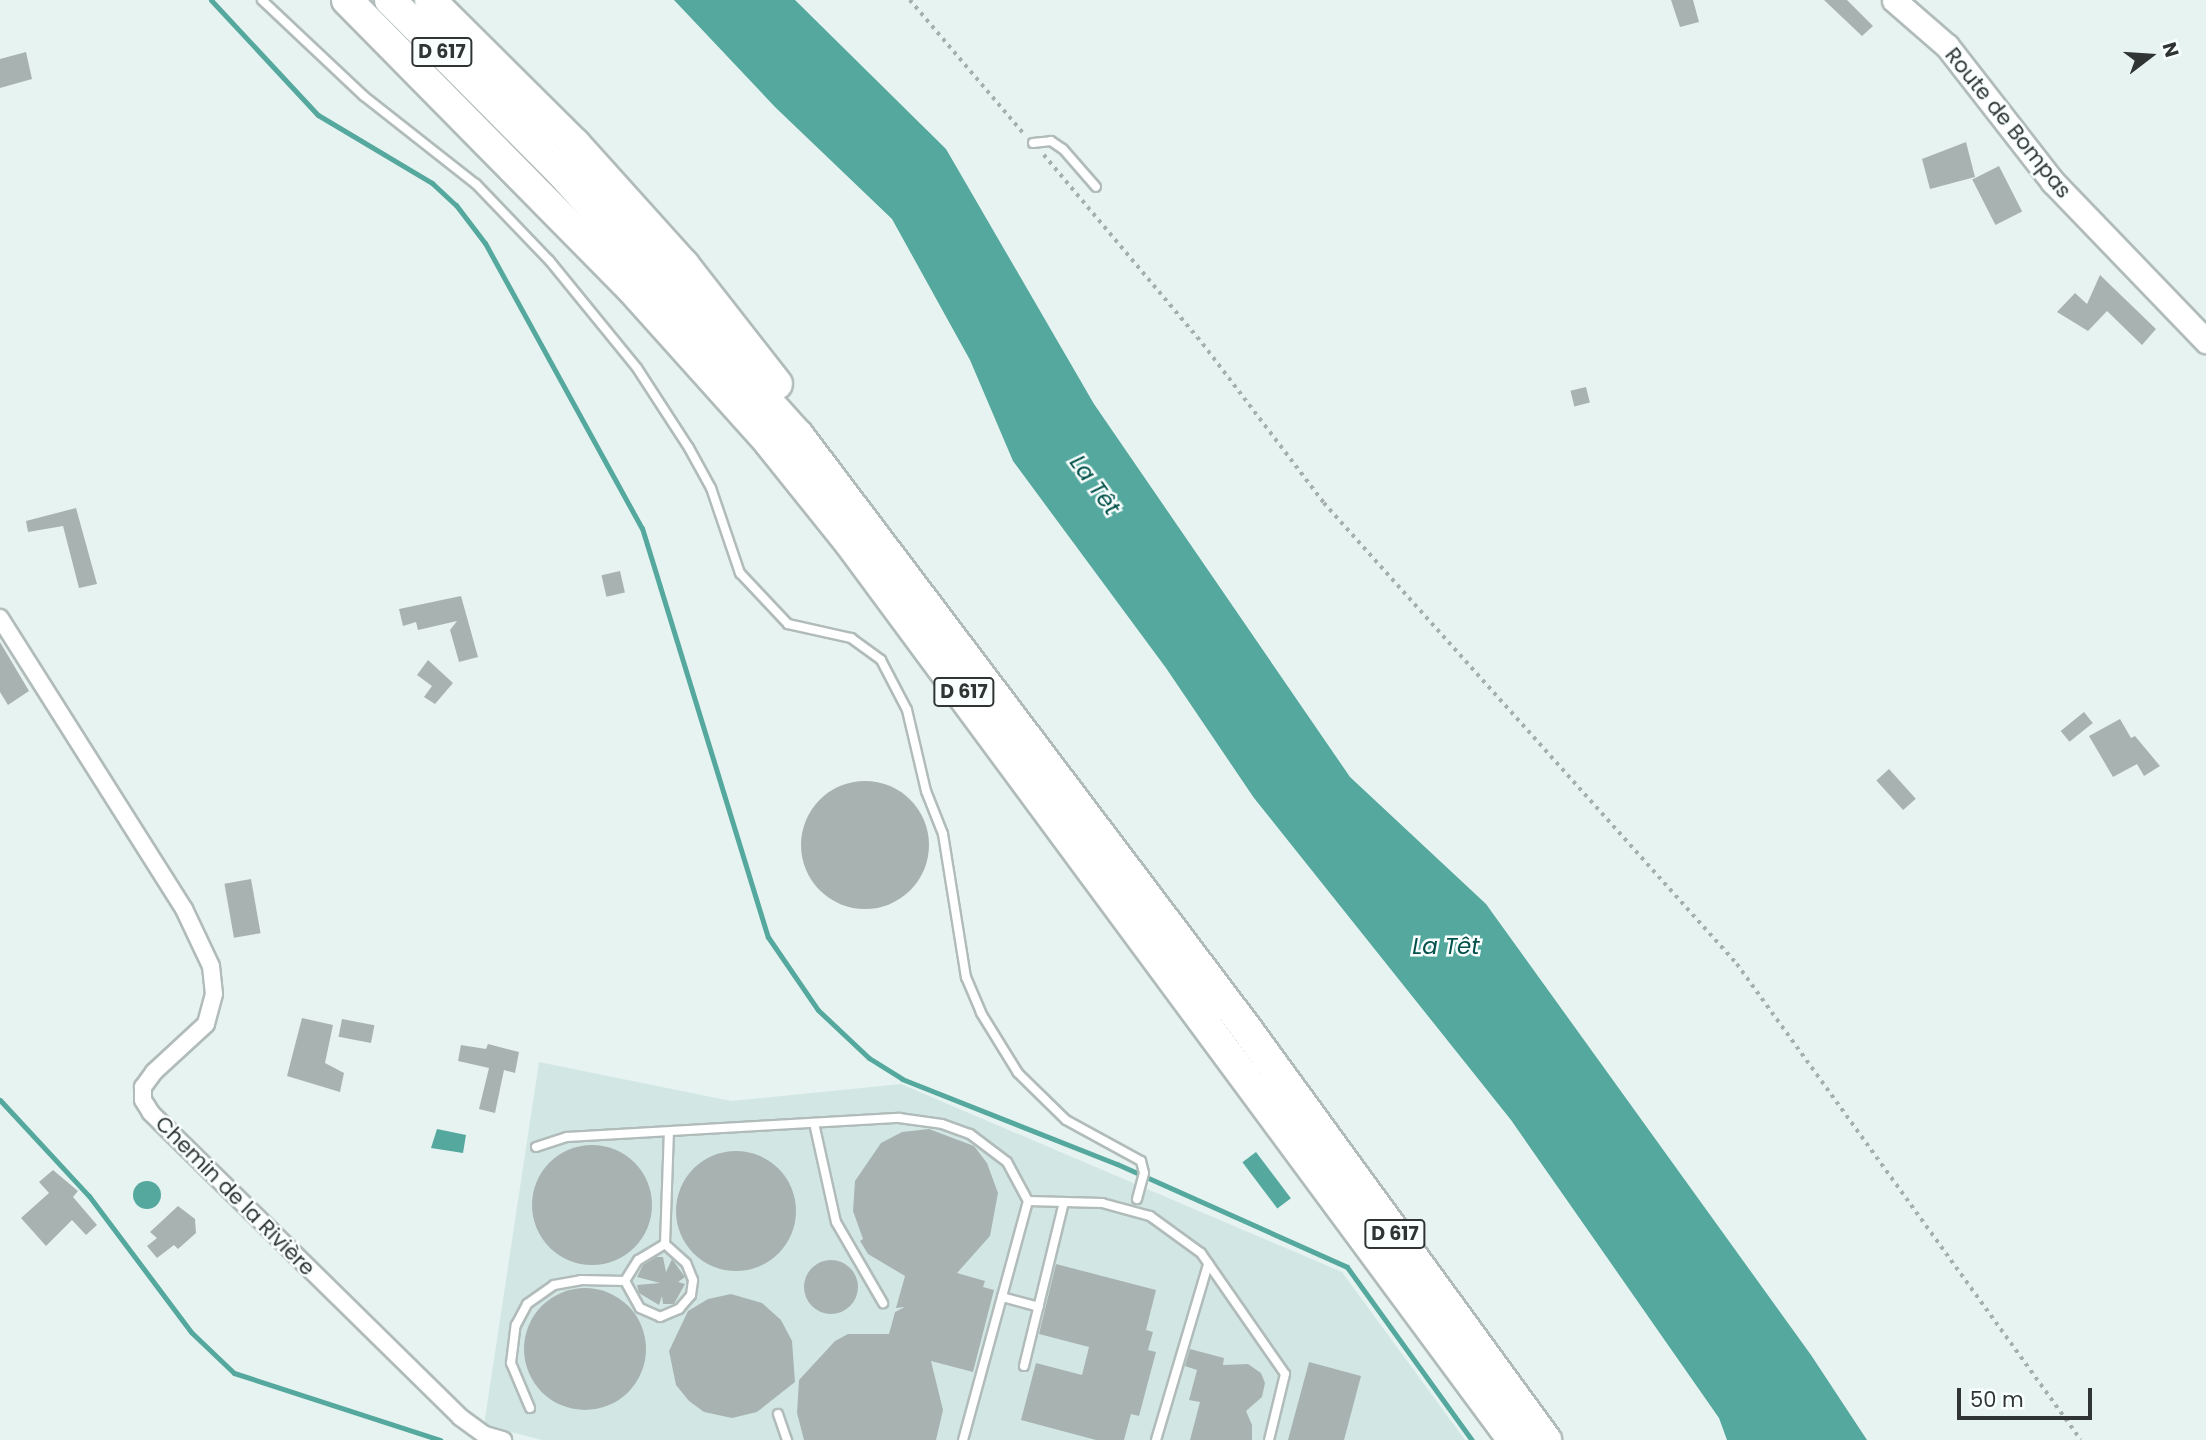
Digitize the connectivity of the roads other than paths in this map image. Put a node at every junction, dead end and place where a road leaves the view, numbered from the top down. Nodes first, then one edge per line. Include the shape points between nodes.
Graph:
1 (262, 0) edge
2 (348, 0) edge
3 (390, 0) edge
4 (430, 0) edge
5 (1894, 0) edge
6 (1033, 143) road end
7 (1096, 187) dead end
8 (2206, 341) edge
9 (0, 618) edge
10 (940, 618) junction
11 (814, 1124) junction
12 (669, 1132) junction
13 (536, 1147) dead end
14 (1137, 1199) dead end
15 (1028, 1202) junction
16 (1064, 1202) junction
17 (665, 1244) junction
18 (1208, 1264) junction
19 (625, 1281) junction
20 (1002, 1297) junction
21 (883, 1303) dead end
22 (1039, 1307) junction
23 (1024, 1366) dead end
24 (530, 1408) dead end
25 (778, 1414) dead end
26 (503, 1440) edge
27 (787, 1440) edge
28 (963, 1440) edge
29 (1156, 1440) edge
30 (1269, 1440) edge
31 (1513, 1440) edge
32 (1546, 1440) edge

1 - 14 lane via 364,96 475,184 549,260 637,368 689,447 711,488 740,573 788,624 851,638 881,660 907,710 926,791 943,834 966,976 981,1013 1018,1073 1066,1120 1108,1146 1135,1156 1143,1177
2 - 31 highway, D 617 via 631,288 769,442 850,543
3 - 10 highway, D 617 via 561,172 798,435
4 - 10 highway via 575,144 684,265 790,400
5 - 8 main road, Route de Bompas via 1947,46 2053,182
6 - 7 lane via 1051,141 1063,149
9 - 26 street, Chemin de la Rivière via 184,909 211,966 214,994 206,1024 154,1072 143,1087 143,1100 151,1113 460,1417 485,1435
10 - 32 highway, D 617
11 - 12 lane
11 - 15 lane via 899,1118 942,1124 970,1135 1007,1162
11 - 21 lane via 836,1222
12 - 13 lane via 567,1137
12 - 17 lane
15 - 16 lane
15 - 20 lane
16 - 18 lane via 1102,1203 1150,1216 1201,1253
16 - 22 lane
17 - 19 lane via 638,1260
17 - 19 lane via 686,1263 692,1280 691,1295 679,1309 660,1317 640,1308
18 - 29 lane
18 - 30 lane via 1285,1374
19 - 24 lane via 554,1285 527,1304 516,1325 511,1363
20 - 22 lane
20 - 28 lane
22 - 23 lane
25 - 27 lane

